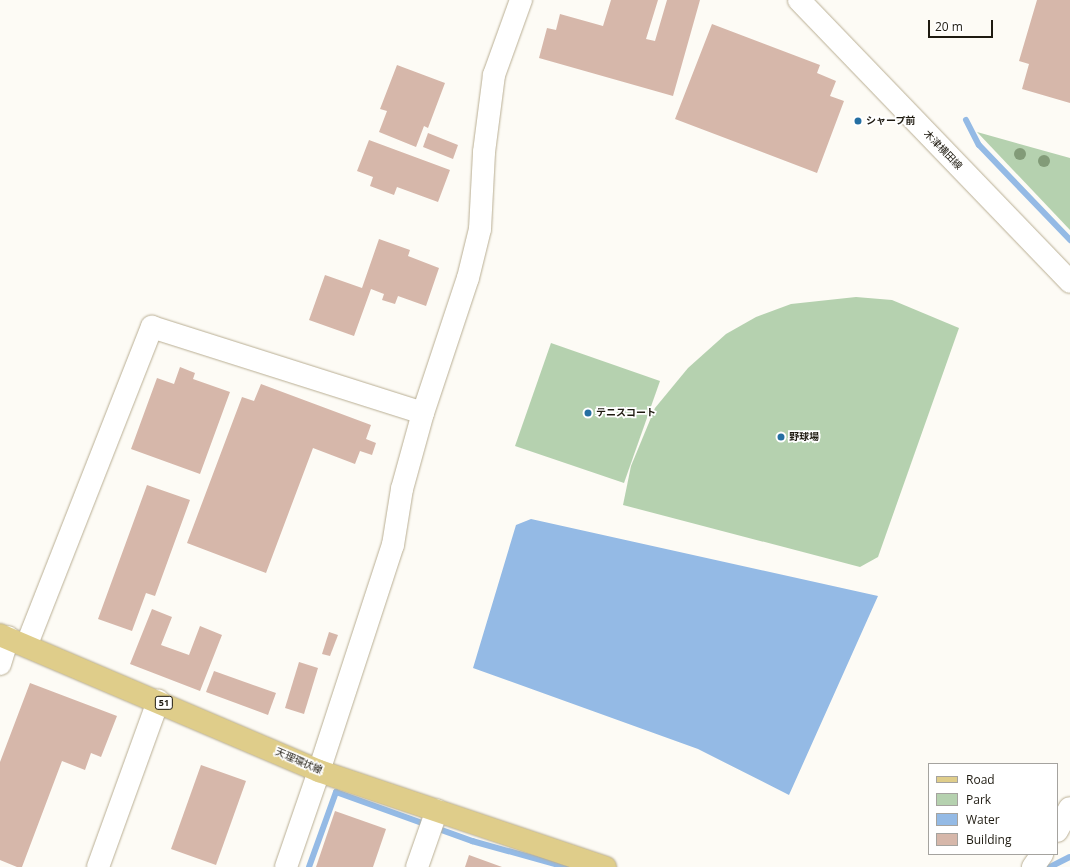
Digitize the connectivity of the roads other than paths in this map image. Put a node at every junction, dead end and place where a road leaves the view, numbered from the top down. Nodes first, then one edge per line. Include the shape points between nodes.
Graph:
1 (521, 0) edge
2 (798, 0) edge
3 (1070, 282) edge
4 (423, 413) junction
5 (12, 639) edge
6 (0, 664) edge
7 (158, 701) junction
8 (319, 771) junction
9 (1070, 808) edge
10 (437, 810) junction
11 (1058, 829) edge
12 (1041, 855) edge
13 (98, 867) edge
14 (286, 867) edge
15 (417, 867) edge
16 (605, 867) edge
17 (1033, 867) edge

1 - 4 street via 494,75 484,152 480,229 468,278
2 - 3 street, 木津横田線
4 - 5 street via 152,327
4 - 8 street via 402,489 393,545
5 - 6 street
5 - 7 main road, 天理環状線 / 51
7 - 8 main road, 天理環状線 / 51
7 - 13 street
8 - 10 main road, 天理環状線 / 51
8 - 14 street
9 - 11 street
10 - 15 street
10 - 16 main road, 天理環状線 / 51
12 - 17 street

